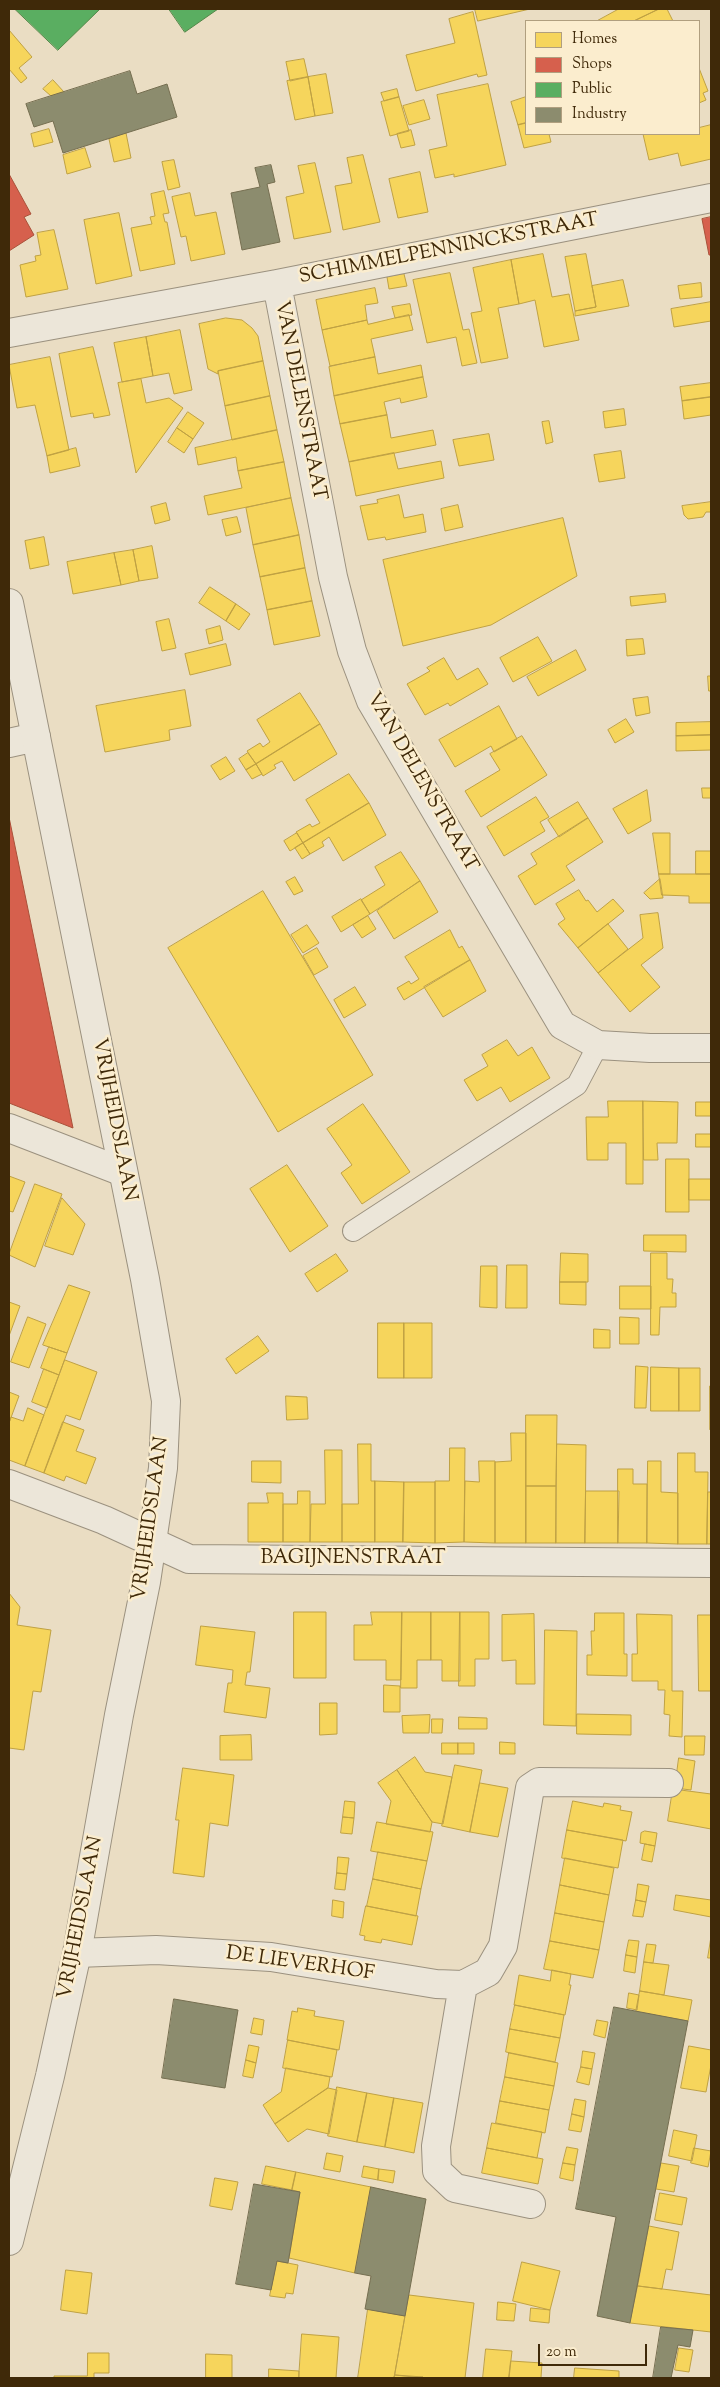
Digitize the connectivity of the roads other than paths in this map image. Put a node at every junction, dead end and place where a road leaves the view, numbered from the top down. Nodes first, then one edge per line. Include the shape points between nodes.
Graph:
1 (711, 198) edge
2 (277, 284) junction
3 (9, 333) edge
4 (9, 603) edge
5 (36, 737) junction
6 (9, 743) edge
7 (598, 1045) junction
8 (711, 1048) edge
9 (9, 1128) edge
10 (123, 1172) junction
11 (353, 1230) dead end
12 (9, 1484) edge
13 (152, 1541) junction
14 (711, 1563) edge
15 (669, 1783) dead end
16 (77, 1953) junction
17 (463, 1984) junction
18 (531, 2204) dead end
19 (9, 2241) edge

1 - 2 street, SCHIMMELPENNINCKSTRAAT
2 - 3 street, SCHIMMELPENNINCKSTRAAT
2 - 7 street, VAN DELENSTRAAT via 333,577 352,651 371,701 562,1025
4 - 5 street, VRIJHEIDSLAAN
5 - 6 street
5 - 10 street, VRIJHEIDSLAAN
7 - 8 street, VAN DELENSTRAAT
7 - 11 lane via 577,1085
9 - 10 street
10 - 13 street, VRIJHEIDSLAAN via 166,1402 163,1468
12 - 13 street, BAGIJNENSTRAAT
13 - 14 street, BAGIJNENSTRAAT via 188,1559
13 - 16 street, VRIJHEIDSLAAN
15 - 17 street, DE LIEVERHOF via 539,1782 530,1788 503,1946 488,1972
16 - 17 street, DE LIEVERHOF via 156,1950 271,1957 436,1984
16 - 19 street, VRIJHEIDSLAAN
17 - 18 street via 436,2146 437,2172 455,2188

